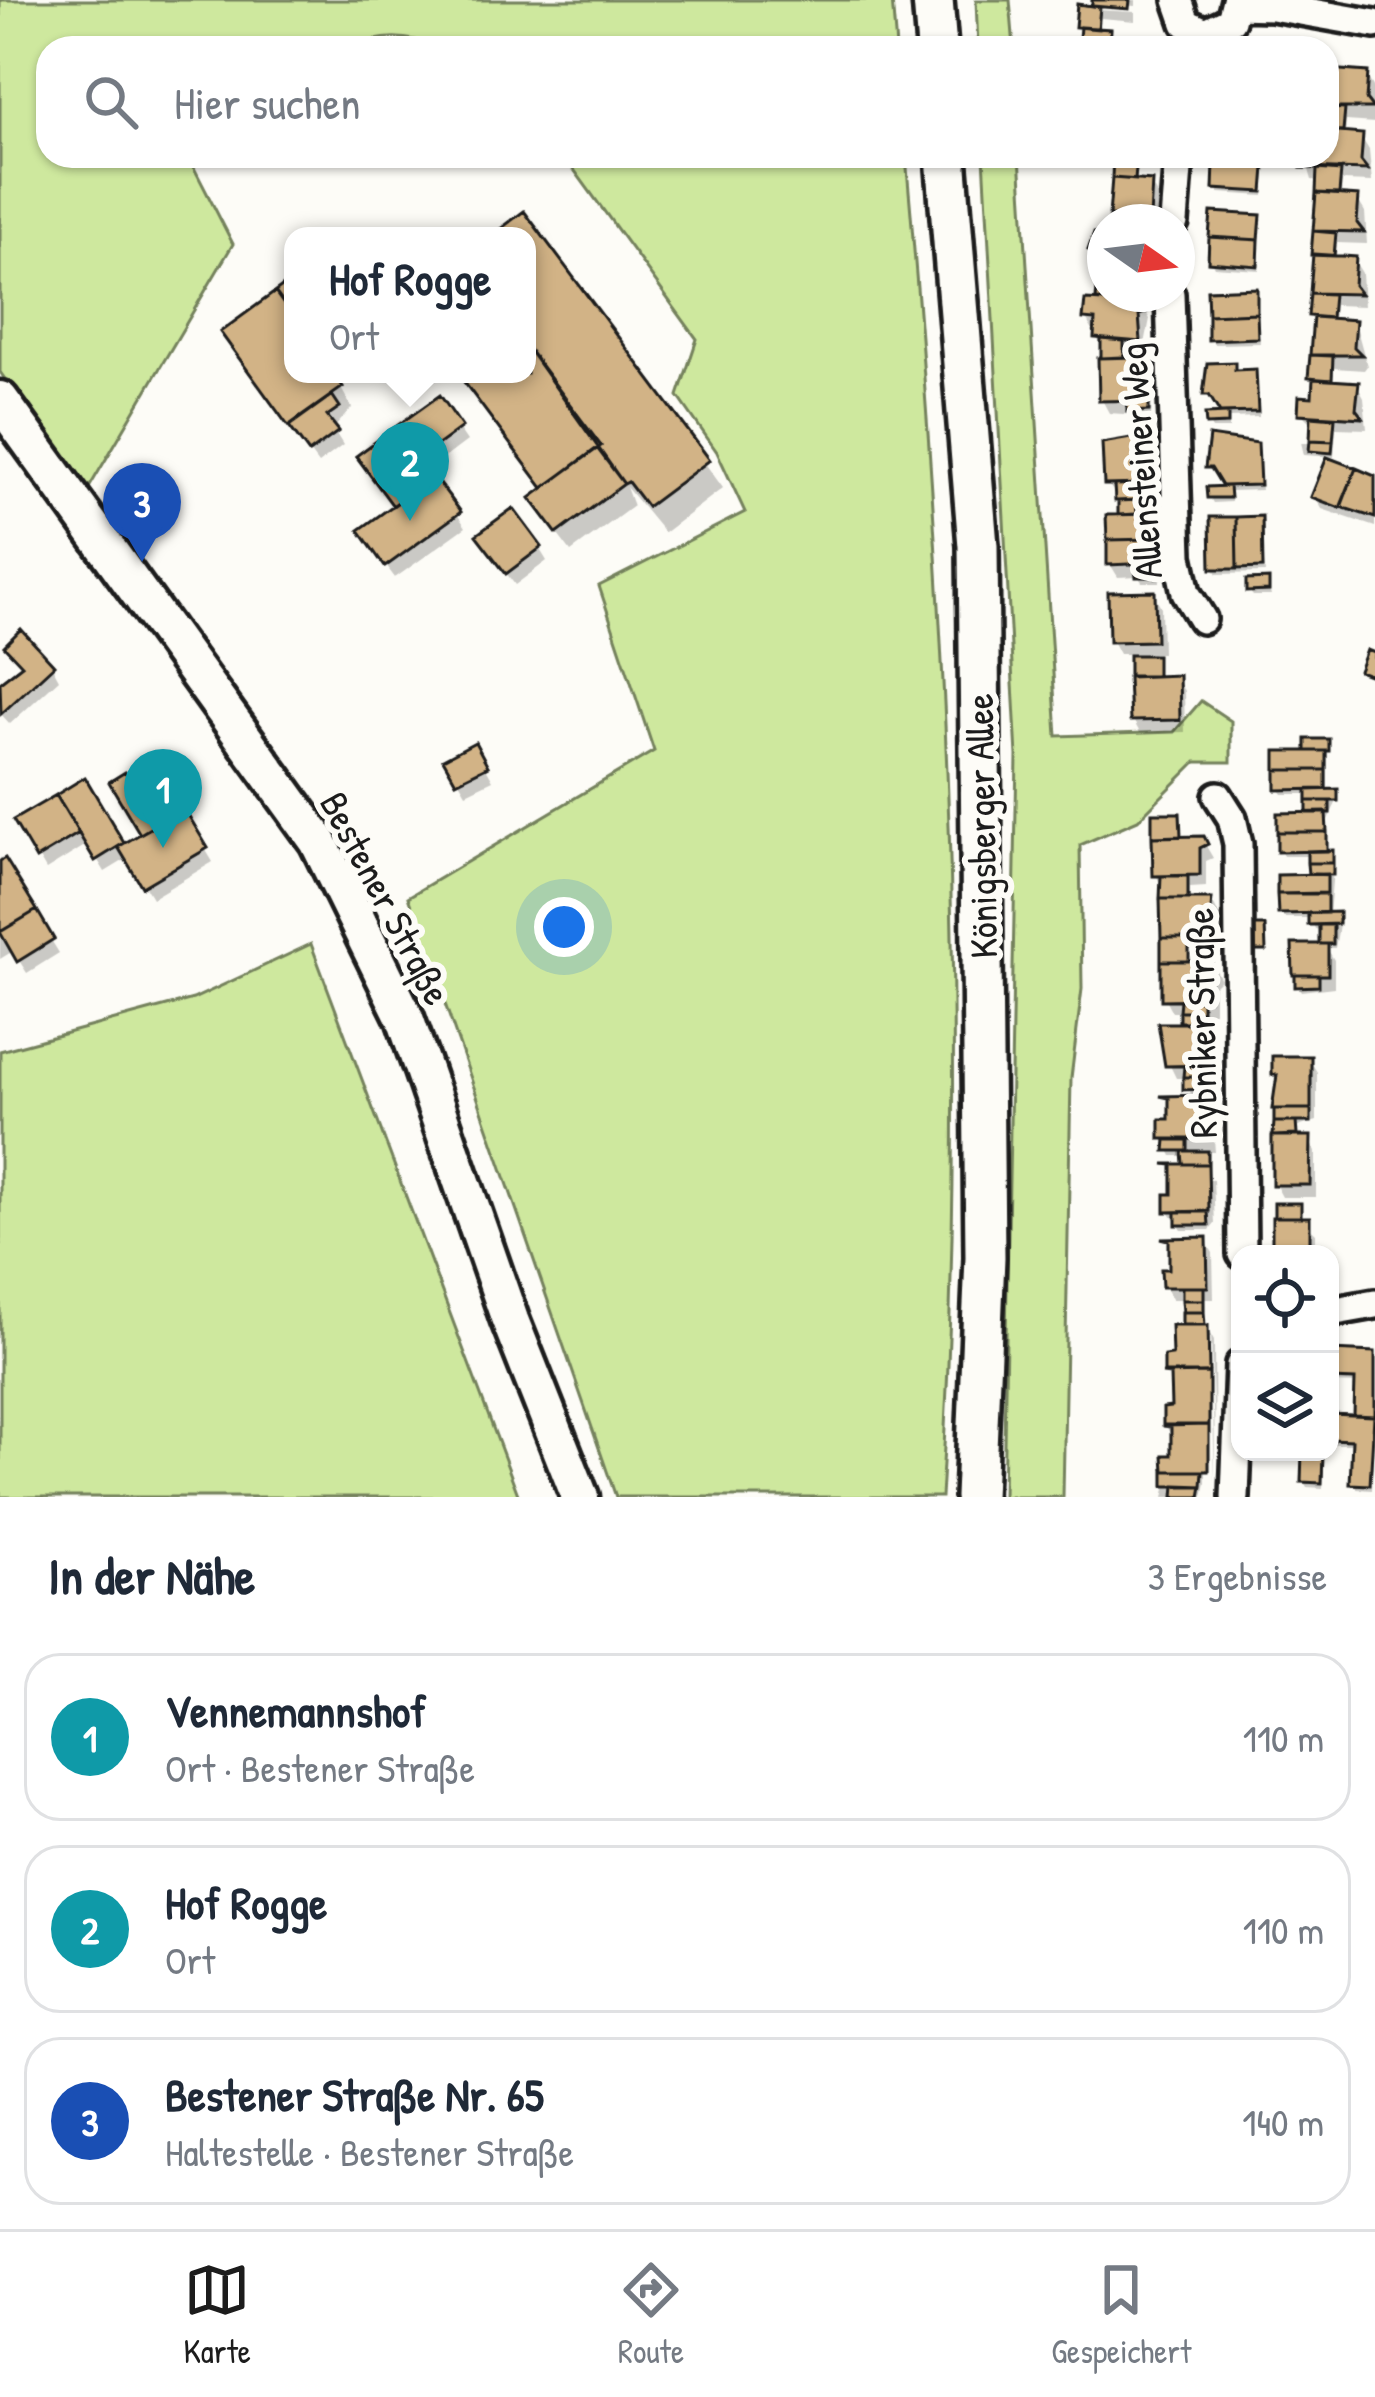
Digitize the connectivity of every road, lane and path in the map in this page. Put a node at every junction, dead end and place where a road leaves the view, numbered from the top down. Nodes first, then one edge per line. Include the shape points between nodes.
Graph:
1 (933, 0) edge
2 (1237, 3) edge
3 (1375, 24) edge
4 (1185, 25) edge
5 (936, 36) edge
6 (947, 168) edge
7 (1178, 168) edge
8 (1175, 204) edge
9 (1171, 312) edge
10 (0, 400) edge
11 (1202, 619) dead end
12 (1218, 796) dead end
13 (1242, 1245) edge
14 (1375, 1304) edge
15 (1339, 1310) edge
16 (1236, 1461) edge
17 (580, 1497) edge
18 (975, 1497) edge
19 (1235, 1497) edge

1 - 5 main road
2 - 3 street
2 - 4 street via 1216,31
6 - 18 main road, Königsberger Allee via 978,546 985,1257
7 - 8 street
9 - 11 street, Allensteiner Weg via 1178,556
10 - 17 street, Bestener Straße via 318,841 405,1018
12 - 13 street, Rybniker Straße via 1238,844
14 - 15 street
16 - 19 street

